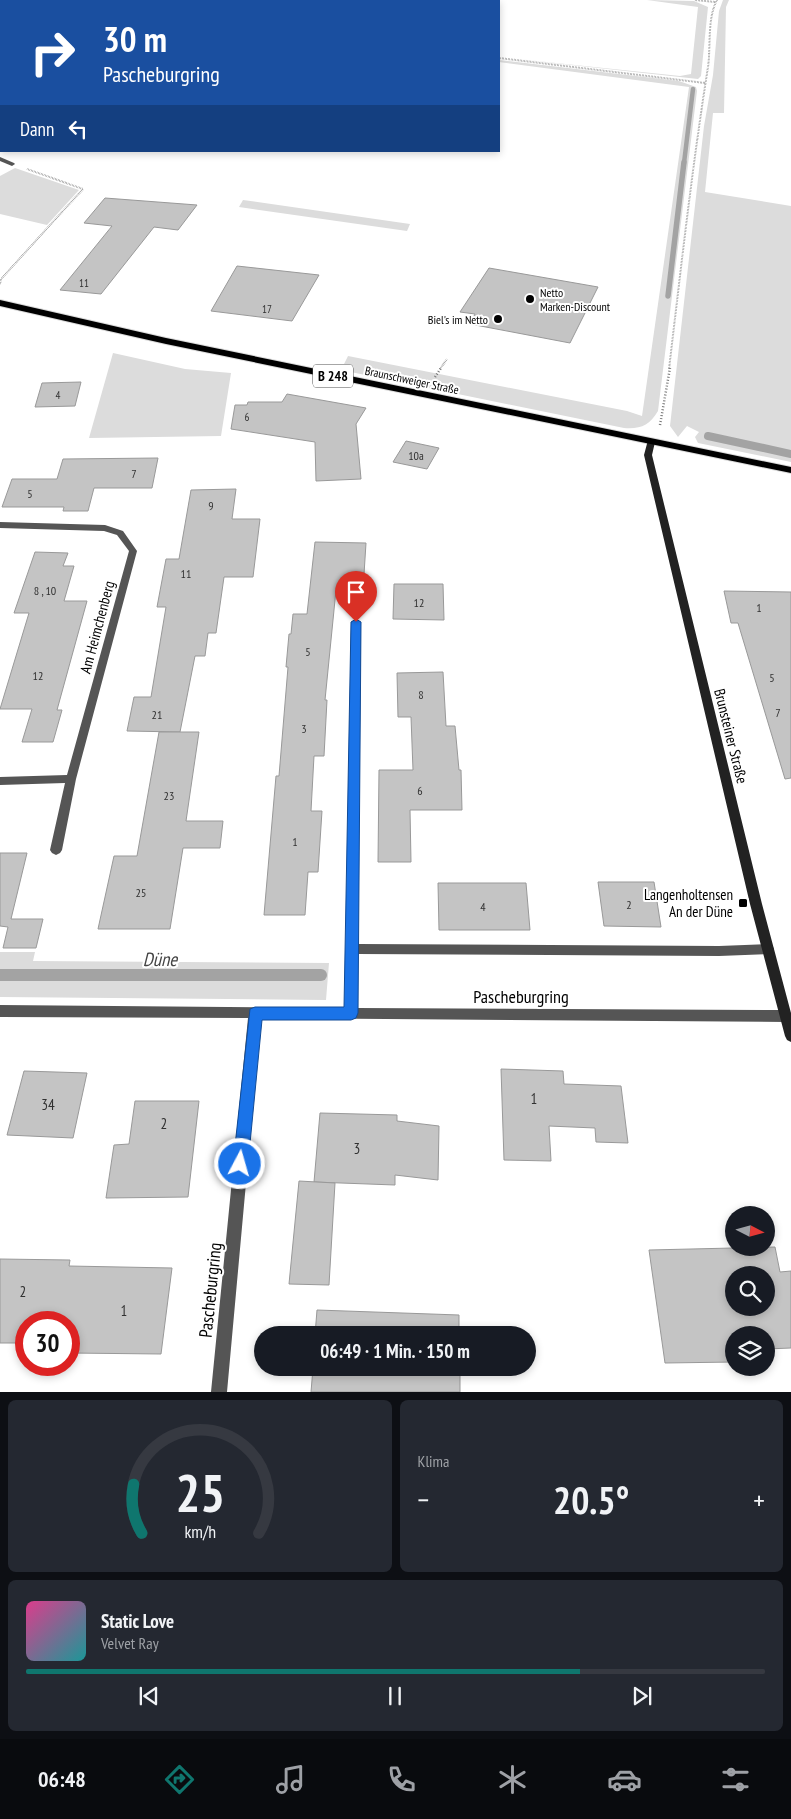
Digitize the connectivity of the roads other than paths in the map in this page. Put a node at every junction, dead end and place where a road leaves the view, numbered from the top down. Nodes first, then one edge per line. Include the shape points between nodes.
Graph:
1 (0, 159) edge
2 (12, 164) road end
3 (0, 304) edge
4 (651, 442) junction
5 (791, 470) edge
6 (0, 525) edge
7 (356, 622) dead end
8 (71, 779) junction
9 (0, 781) edge
10 (56, 850) dead end
11 (768, 949) junction
12 (352, 950) junction
13 (0, 1011) edge
14 (255, 1013) junction
15 (351, 1013) junction
16 (786, 1016) junction
17 (791, 1036) edge
18 (219, 1392) edge

1 - 2 street
3 - 4 main road, Braunschweiger Straße / B 248
4 - 5 main road, Braunschweiger Straße / B 248
4 - 11 street, Brunsteiner Straße via 648,455
6 - 8 street, Am Heimchenberg via 105,528 120,533 133,551
7 - 12 street
8 - 9 street
8 - 10 street
11 - 12 street
11 - 16 street, Brunsteiner Straße
12 - 15 street
13 - 14 street, Pascheburgring
14 - 15 street, Pascheburgring
14 - 18 street, Pascheburgring
15 - 16 street, Pascheburgring
16 - 17 street, Brunsteiner Straße

